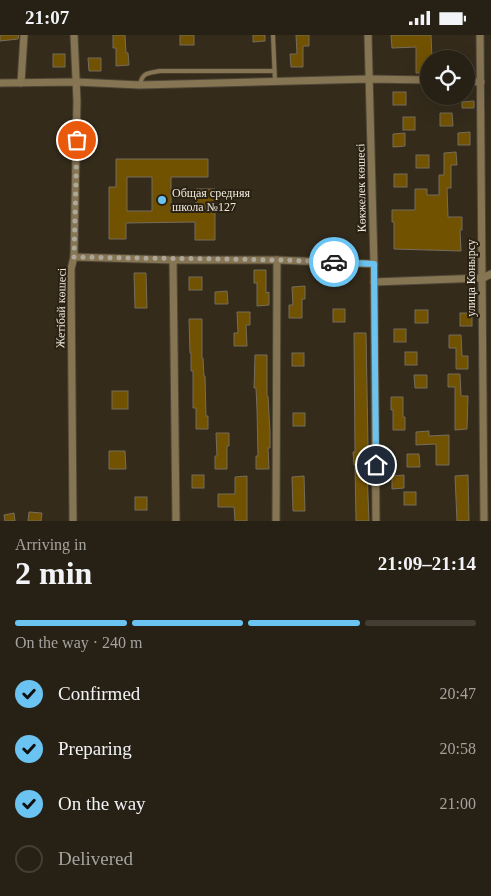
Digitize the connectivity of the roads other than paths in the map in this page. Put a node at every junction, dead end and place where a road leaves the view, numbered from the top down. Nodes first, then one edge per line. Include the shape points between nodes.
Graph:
1 (24, 35) edge
2 (74, 35) edge
3 (273, 35) edge
4 (368, 35) edge
5 (480, 35) edge
6 (274, 71) junction
7 (369, 79) junction
8 (420, 80) edge
9 (275, 81) junction
10 (475, 82) edge
11 (481, 82) junction
12 (0, 83) edge
13 (21, 83) junction
14 (76, 83) junction
15 (140, 85) junction
16 (74, 257) junction
17 (173, 259) junction
18 (277, 260) junction
19 (374, 264) junction
20 (491, 274) edge
21 (482, 278) junction
22 (374, 282) junction
23 (73, 521) edge
24 (176, 521) edge
25 (276, 521) edge
26 (376, 521) edge
27 (484, 521) edge

1 - 13 street
2 - 14 street, Жетібай көшесі
3 - 6 lane
4 - 7 street, Көкжелек көшесі
5 - 11 street, улица Конырсу
6 - 9 lane
6 - 15 lane via 160,71 145,74
7 - 8 street
7 - 9 street
7 - 19 street, Көкжелек көшесі
9 - 15 street
10 - 11 street
11 - 21 street, улица Конырсу
12 - 13 street
13 - 14 street
14 - 15 street
14 - 16 street, Жетібай көшесі
16 - 17 street
16 - 23 street, Жетібай көшесі via 71,269
17 - 18 street
17 - 24 street
18 - 19 street
18 - 25 street
19 - 22 street, Көкжелек көшесі
20 - 21 street
21 - 22 street
21 - 27 street, улица Конырсу
22 - 26 street, Көкжелек көшесі

